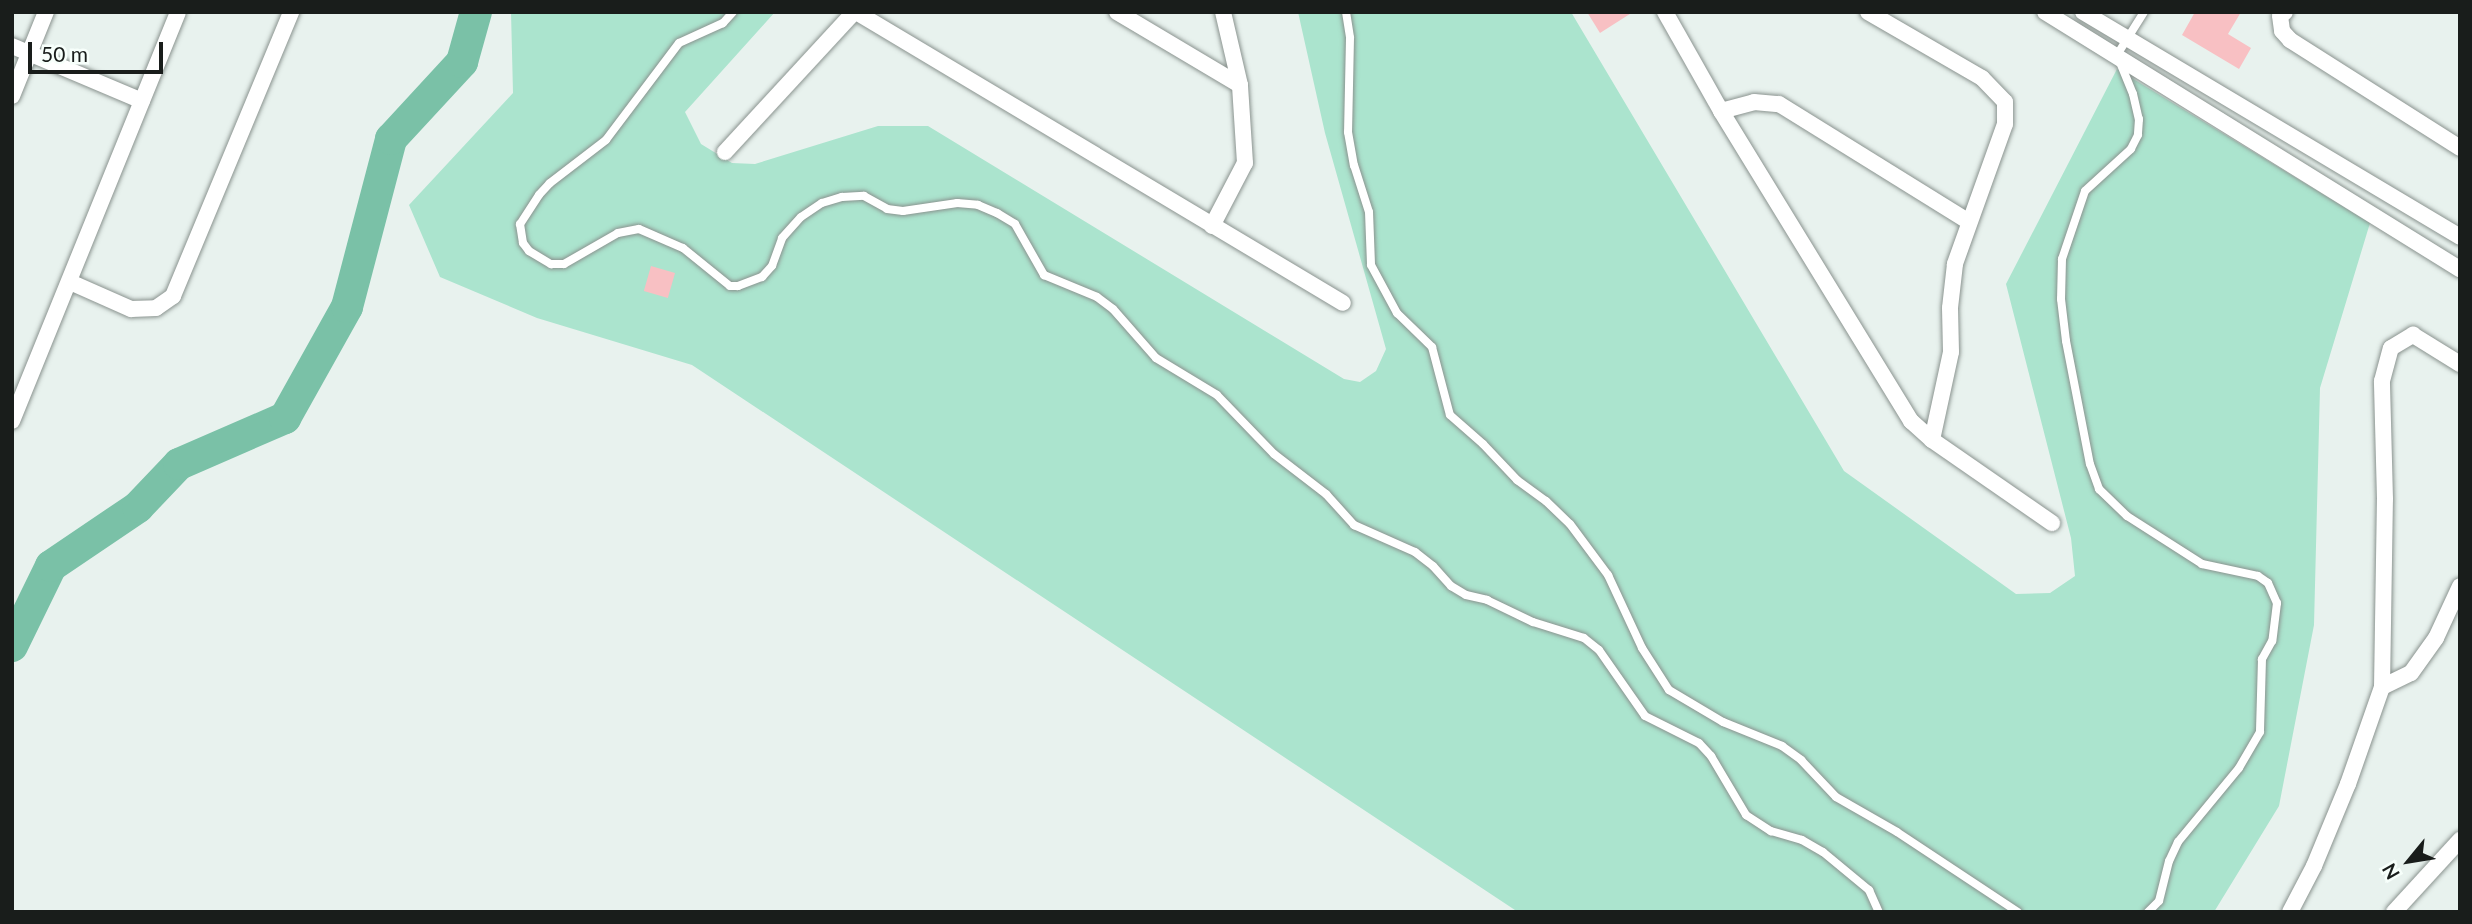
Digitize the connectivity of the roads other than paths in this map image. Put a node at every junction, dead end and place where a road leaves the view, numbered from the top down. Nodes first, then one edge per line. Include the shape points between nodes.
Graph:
1 (46, 12) edge
2 (177, 12) edge
3 (291, 12) edge
4 (733, 12) edge
5 (855, 12) edge
6 (1117, 12) edge
7 (1223, 12) edge
8 (1346, 12) edge
9 (1665, 12) edge
10 (1868, 12) edge
11 (2045, 12) edge
12 (2083, 12) edge
13 (2144, 12) edge
14 (2285, 12) edge
15 (2127, 38) junction
16 (12, 46) edge
17 (30, 53) junction
18 (2117, 55) junction
19 (1240, 85) junction
20 (12, 96) edge
21 (142, 101) junction
22 (1721, 111) junction
23 (2460, 148) edge
24 (725, 152) dead end
25 (1968, 221) junction
26 (1212, 226) junction
27 (2460, 237) edge
28 (2460, 244) edge
29 (2455, 266) edge
30 (70, 282) junction
31 (1343, 303) dead end
32 (2460, 364) edge
33 (12, 421) edge
34 (1932, 440) junction
35 (2052, 523) dead end
36 (2460, 586) edge
37 (2382, 687) junction
38 (2460, 840) edge
39 (1879, 912) edge
40 (2018, 912) edge
41 (2148, 912) edge
42 (2290, 912) edge
43 (2394, 912) edge

1 - 17 street
2 - 21 street
3 - 30 street via 173,296 156,308 131,309
4 - 39 lane via 723,23 679,43 606,140 539,195 520,224 529,251 551,264 564,264 618,233 639,229 683,248 730,286 738,286 762,277 772,266 782,238 801,217 842,197 864,196 887,209 903,211 957,203 997,213 1015,224 1044,275 1097,297 1113,309 1156,358 1217,395 1273,454 1326,494 1354,526 1415,552 1466,595 1584,638 1599,650 1645,716 1699,743 1711,756 1746,815 1771,831 1823,852 1868,890
5 - 24 street
5 - 26 street
6 - 19 street
7 - 19 street
8 - 40 lane via 1350,38 1348,132 1369,212 1371,265 1397,313 1432,347 1450,415 1511,475 1560,513 1582,540 1608,575 1642,648 1669,690 1723,722 1782,746 1836,797
9 - 22 street
10 - 25 street via 1982,78 2005,102 2005,124
11 - 18 street
12 - 15 street
13 - 15 lane
14 - 23 street via 2280,16 2283,31 2291,40
15 - 18 lane
15 - 27 street
16 - 17 street
17 - 20 street
17 - 21 street
18 - 29 street
18 - 41 lane via 2133,93 2138,135 2131,149 2085,191 2062,259 2066,341 2090,464 2099,489 2127,516 2202,564 2258,576 2269,583 2277,603 2272,641 2262,659 2260,732 2239,768 2178,842 2159,901
19 - 26 street via 1245,163
21 - 30 street
22 - 25 street via 1754,102 1779,104
22 - 34 street via 1911,421
25 - 34 street via 1955,264 1951,352
26 - 31 street
28 - 29 street
30 - 33 street
32 - 37 street via 2413,335 2391,348 2382,381
34 - 35 street
36 - 37 street via 2436,638 2411,673
37 - 42 street via 2348,784
38 - 43 street

